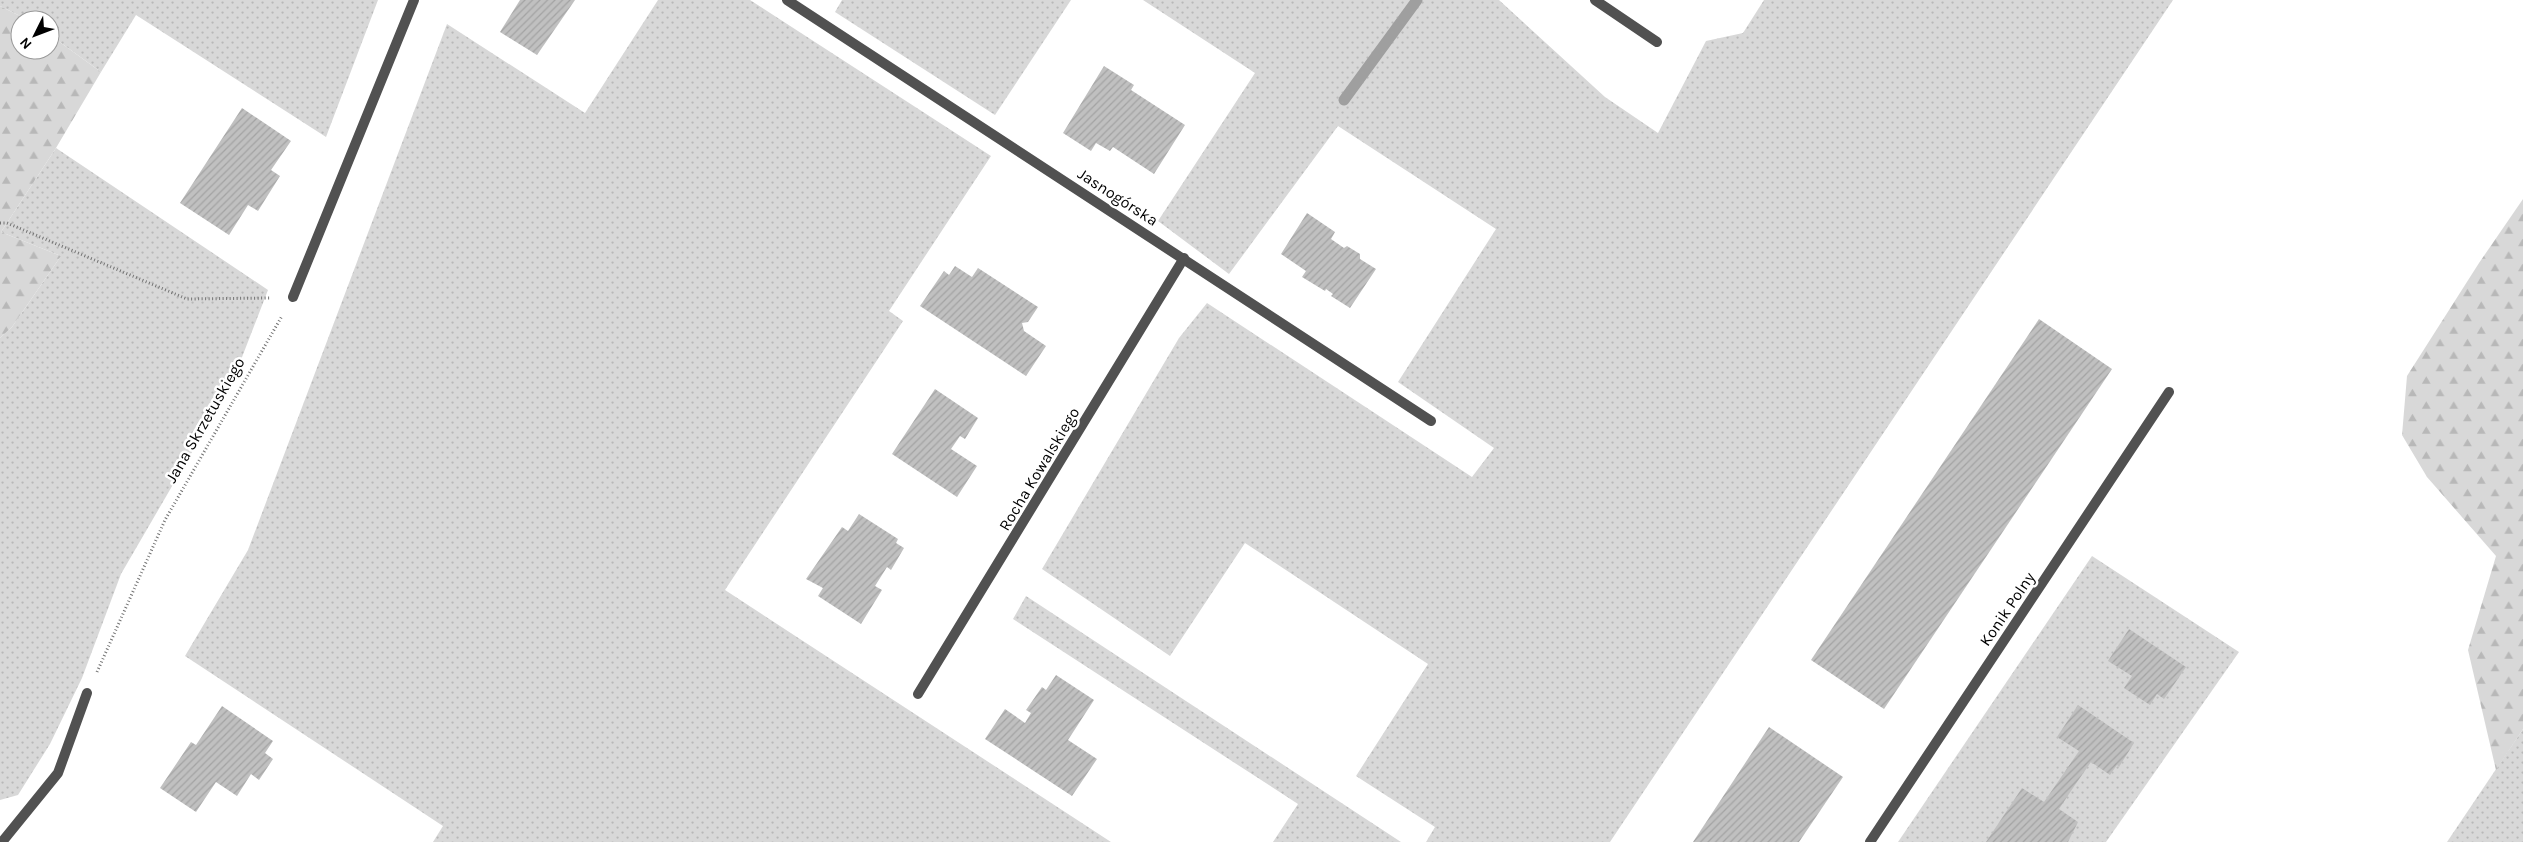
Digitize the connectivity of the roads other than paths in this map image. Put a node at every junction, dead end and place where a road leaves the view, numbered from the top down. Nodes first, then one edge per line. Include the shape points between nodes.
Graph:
1 (414, 0) edge
2 (787, 0) edge
3 (1595, 0) edge
4 (1658, 42) dead end
5 (1184, 258) junction
6 (293, 297) road end
7 (2169, 392) dead end
8 (1431, 421) dead end
9 (87, 693) road end
10 (918, 694) dead end
11 (2, 842) edge
12 (1870, 842) edge

1 - 6 street
2 - 5 street, Jasnogórska
3 - 4 street
5 - 8 street, Jasnogórska
5 - 10 street, Rocha Kowalskiego
7 - 12 street, Konik Polny
9 - 11 street via 58,773

